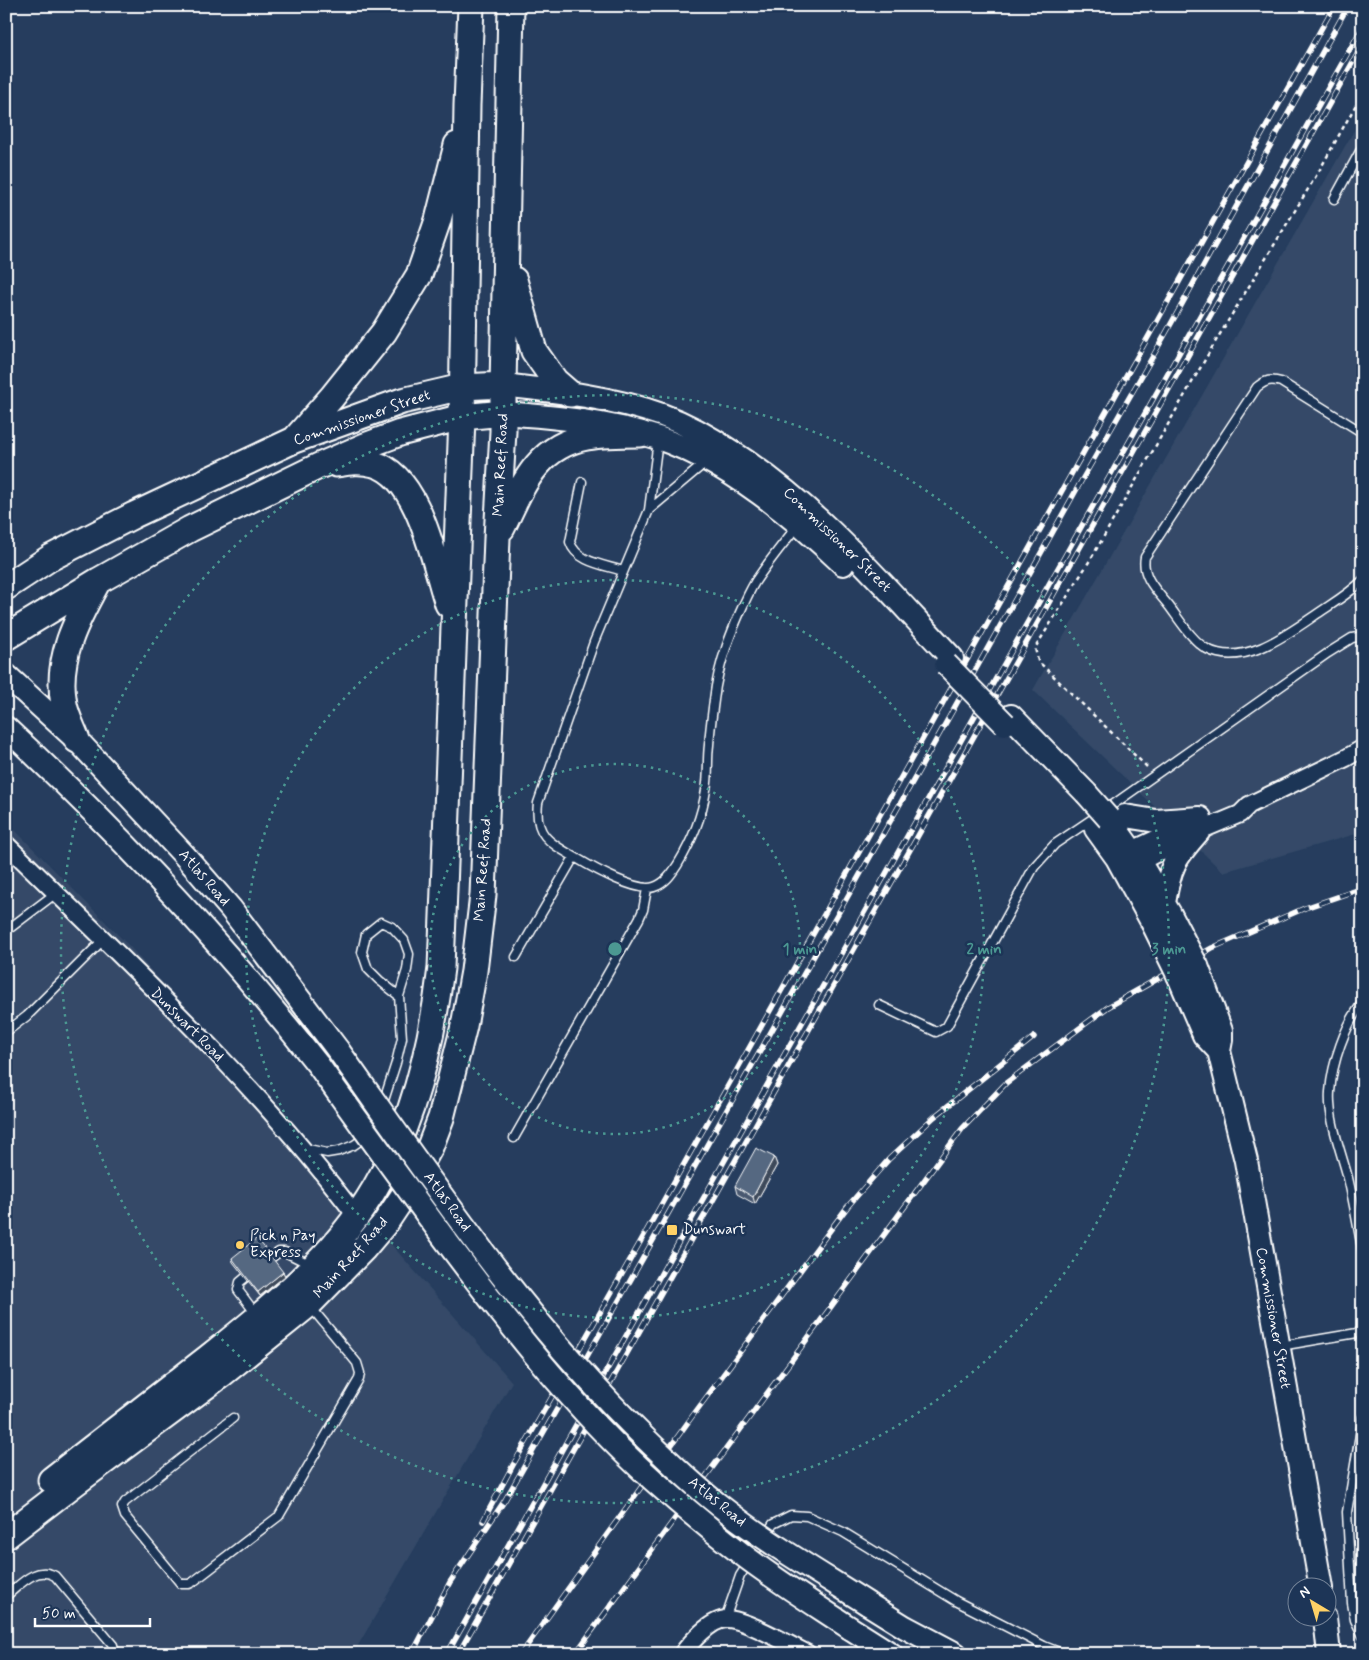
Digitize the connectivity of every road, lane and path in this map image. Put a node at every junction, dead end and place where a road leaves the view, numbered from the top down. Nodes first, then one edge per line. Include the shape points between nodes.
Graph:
1 (471, 6) edge
2 (511, 6) edge
3 (1363, 92) edge
4 (467, 105) junction
5 (1363, 146) edge
6 (1334, 198) dead end
7 (506, 240) junction
8 (503, 385) junction
9 (462, 387) junction
10 (570, 394) junction
11 (504, 413) junction
12 (462, 417) junction
13 (1363, 433) edge
14 (649, 436) junction
15 (294, 440) junction
16 (708, 461) junction
17 (319, 466) junction
18 (582, 482) dead end
19 (650, 510) junction
20 (805, 517) junction
21 (497, 538) junction
22 (50, 558) junction
23 (6, 566) edge
24 (623, 571) junction
25 (1363, 580) edge
26 (98, 581) junction
27 (6, 587) edge
28 (453, 621) junction
29 (1363, 636) edge
30 (6, 637) edge
31 (6, 675) edge
32 (6, 728) edge
33 (77, 740) junction
34 (1363, 748) edge
35 (1156, 775) junction
36 (1098, 811) junction
37 (1200, 824) junction
38 (6, 844) edge
39 (574, 856) junction
40 (1128, 860) junction
41 (647, 889) junction
42 (56, 893) junction
43 (1162, 913) junction
44 (7, 929) edge
45 (103, 940) junction
46 (516, 957) dead end
47 (399, 996) junction
48 (1363, 1002) edge
49 (879, 1005) dead end
50 (6, 1032) edge
51 (514, 1138) dead end
52 (300, 1147) junction
53 (356, 1216) junction
54 (1363, 1254) edge
55 (271, 1258) edge
56 (321, 1275) junction
57 (246, 1277) edge
58 (302, 1296) junction
59 (259, 1318) junction
60 (1363, 1332) edge
61 (1278, 1347) junction
62 (1363, 1416) edge
63 (233, 1418) dead end
64 (6, 1514) edge
65 (6, 1536) edge
66 (1318, 1578) edge
67 (6, 1596) edge
68 (725, 1619) junction
69 (1326, 1628) edge
70 (1363, 1636) edge
71 (685, 1650) edge
72 (115, 1654) edge
73 (808, 1654) edge
74 (891, 1654) edge
75 (956, 1654) edge
76 (1064, 1654) edge
77 (1329, 1654) edge

1 - 4 main road, Main Reef Road
2 - 7 main road, Main Reef Road
3 - 35 path via 1092,557 1035,648 1038,661
4 - 9 main road, Main Reef Road
4 - 15 main road via 438,220 419,275 384,332
5 - 6 lane
7 - 8 main road, Main Reef Road
7 - 10 main road via 534,351 555,381
8 - 9 main road, Commissioner Street
8 - 10 main road, Commissioner Street
8 - 11 main road, Main Reef Road
9 - 12 main road, Main Reef Road
9 - 15 main road, Commissioner Street via 402,401
10 - 20 main road, Commissioner Street via 634,406 703,433 780,484
11 - 12 main road, Commissioner Street
11 - 14 main road, Commissioner Street via 595,422
11 - 21 main road, Main Reef Road
12 - 17 main road, Commissioner Street via 364,446
12 - 28 main road, Main Reef Road
13 - 25 lane via 1282,382 1264,381 1257,386 1145,557 1143,565 1150,581 1194,638 1206,649 1230,655 1258,650 1281,639
14 - 16 main road, Commissioner Street
14 - 19 lane
14 - 21 main road via 588,437 561,445 548,453 523,484
15 - 22 main road, Commissioner Street
16 - 19 lane
16 - 20 main road, Commissioner Street
17 - 26 main road, Commissioner Street via 190,530
17 - 28 main road via 358,461 376,464 401,483 423,522
18 - 24 lane via 570,542 572,547 583,558
19 - 24 lane
20 - 36 main road, Commissioner Street
20 - 41 lane via 754,585 728,642 714,697 706,788 697,826 670,876 656,887
21 - 56 main road, Main Reef Road via 483,895 464,1026 441,1118 430,1147 402,1198 364,1248
22 - 23 main road
22 - 27 main road, Commissioner Street
24 - 39 lane via 594,642 538,803 538,823 542,832 554,846
26 - 30 main road, Commissioner Street
26 - 33 main road via 78,618 62,669 64,706
28 - 53 main road, Main Reef Road via 441,959 435,1017 411,1109 394,1152
29 - 35 lane via 1352,638 1328,653
31 - 33 main road, Atlas Road
32 - 74 main road, Atlas Road, bridge via 91,809 270,1003 487,1295 558,1382 612,1441 681,1505 745,1556
33 - 75 main road, Atlas Road, bridge via 231,909 516,1295 561,1350 630,1424 669,1462 760,1536 905,1627
34 - 37 street via 1249,805 1238,805
35 - 49 lane via 1055,844 1034,867 946,1026 936,1032
36 - 37 main road via 1156,821
36 - 40 main road, Commissioner Street
37 - 40 street
37 - 43 main road via 1172,866
38 - 42 street, Dunswart Road
39 - 41 lane via 592,867
39 - 46 lane
40 - 43 main road, Commissioner Street
41 - 51 lane via 639,919
42 - 44 lane
42 - 45 street, Dunswart Road
43 - 61 main road, Commissioner Street, bridge via 1188,971 1221,1031 1219,1050 1246,1161
45 - 50 lane via 27,1016
45 - 52 street, Dunswart Road via 200,1037
47 - 47 lane via 368,969 362,952 366,934 381,922 392,927 404,940 409,954
47 - 52 lane via 402,1038 378,1119 370,1134 340,1151 327,1153
48 - 54 lane via 1355,1012 1338,1051 1330,1092 1334,1125
52 - 53 street, Dunswart Road
53 - 56 main road, Main Reef Road
55 - 56 lane via 285,1252
56 - 58 main road, Main Reef Road
57 - 59 lane via 238,1290
58 - 59 main road, Main Reef Road
58 - 63 lane via 356,1363 359,1379 279,1516 194,1582 181,1584 125,1516 122,1507
58 - 65 main road, Main Reef Road via 222,1374
59 - 64 main road, Main Reef Road
60 - 61 lane
61 - 66 main road, Commissioner Street
62 - 70 lane via 1347,1512 1352,1603 1355,1620
67 - 72 lane via 38,1572 49,1572 113,1645
68 - 71 street via 705,1629
68 - 73 street via 740,1621
68 - 76 lane via 740,1576 773,1524 791,1514 807,1516 843,1532 956,1601
69 - 77 main road

